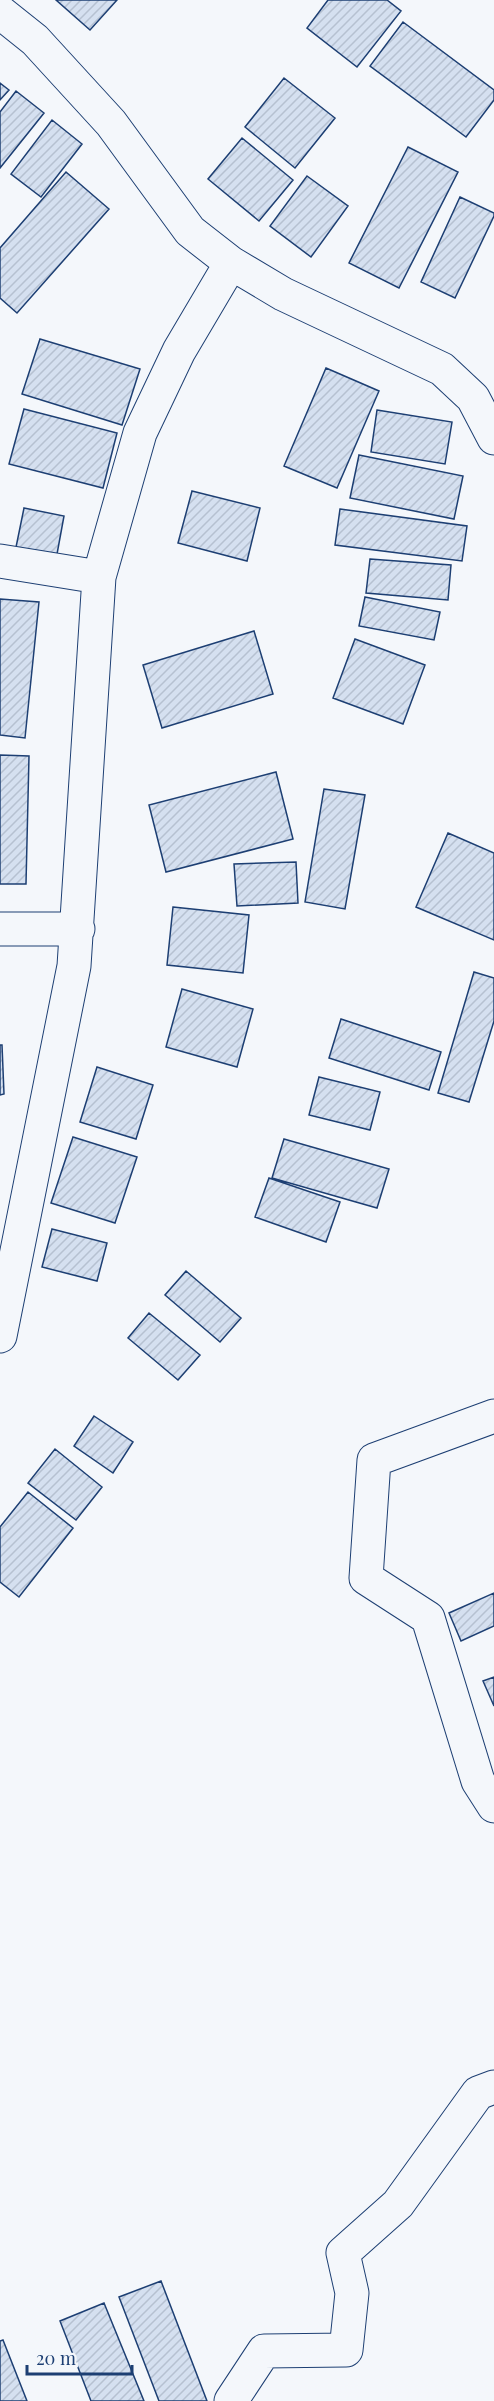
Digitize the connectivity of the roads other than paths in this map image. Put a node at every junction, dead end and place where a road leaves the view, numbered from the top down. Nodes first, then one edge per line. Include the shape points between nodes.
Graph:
1 (0, 12) edge
2 (231, 263) junction
3 (494, 438) edge
4 (0, 561) edge
5 (99, 577) junction
6 (0, 928) edge
7 (78, 929) junction
8 (0, 1336) edge
9 (494, 1416) edge
10 (494, 1806) edge
11 (494, 2087) edge
12 (231, 2401) edge

1 - 2 street via 34,40 111,123 190,231
2 - 3 street via 283,294 442,369 473,398
2 - 5 street via 179,351 140,432
4 - 5 street
5 - 7 street
6 - 7 street
7 - 8 street via 74,966
9 - 10 street via 374,1460 366,1578 428,1617 478,1781
11 - 12 street via 478,2093 398,2204 343,2253 352,2293 346,2350 264,2351

